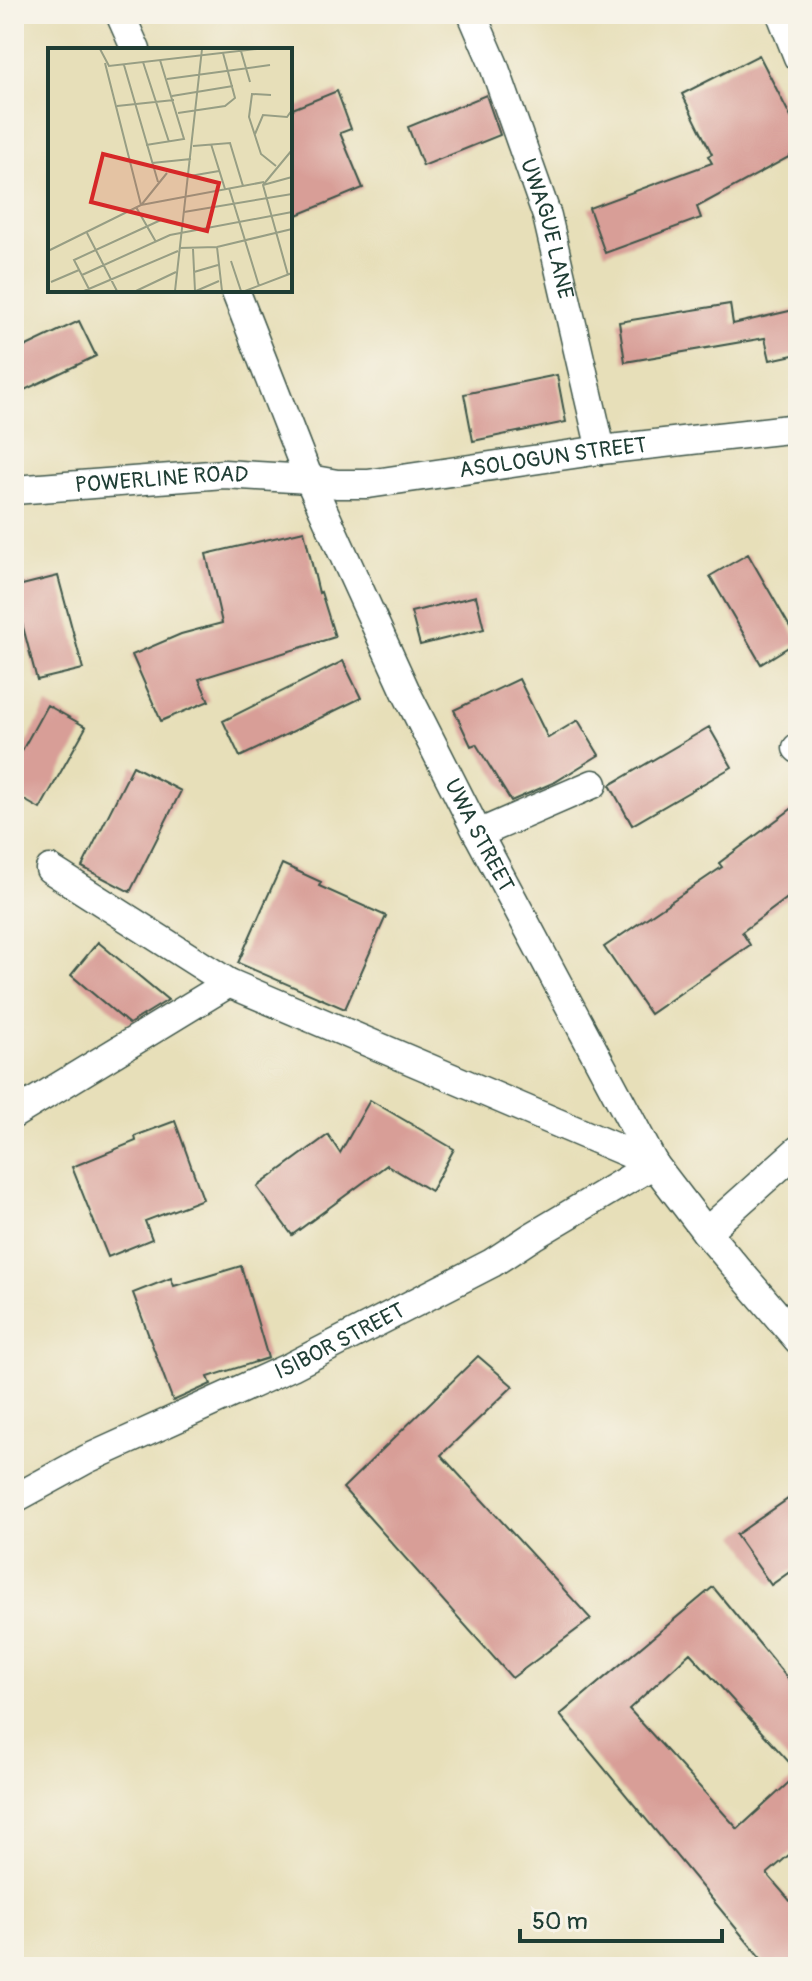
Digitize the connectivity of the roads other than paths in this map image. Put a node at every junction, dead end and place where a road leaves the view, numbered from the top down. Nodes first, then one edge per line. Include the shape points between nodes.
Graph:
1 (120, 14) edge
2 (472, 14) edge
3 (781, 14) edge
4 (135, 48) edge
5 (798, 57) edge
6 (236, 292) edge
7 (798, 428) edge
8 (601, 450) junction
9 (309, 479) junction
10 (14, 490) edge
11 (593, 784) dead end
12 (478, 834) junction
13 (50, 869) dead end
14 (229, 983) junction
15 (14, 1114) edge
16 (798, 1150) edge
17 (654, 1164) junction
18 (706, 1232) junction
19 (798, 1340) edge
20 (14, 1499) edge

1 - 4 street
2 - 8 street, UWAGUE LANE via 547,216
3 - 5 street
6 - 9 street, UWA STREET
7 - 8 street, ASOLOGUN STREET
8 - 9 street, ASOLOGUN STREET via 368,484
9 - 10 street, POWERLINE ROAD via 224,474
9 - 12 street, UWA STREET
11 - 12 street
12 - 17 street, UWA STREET
13 - 14 street
14 - 15 street
14 - 17 street
16 - 18 street
17 - 18 street, UWA STREET
17 - 20 street, ISIBOR STREET via 492,1263
18 - 19 street, UWA STREET

